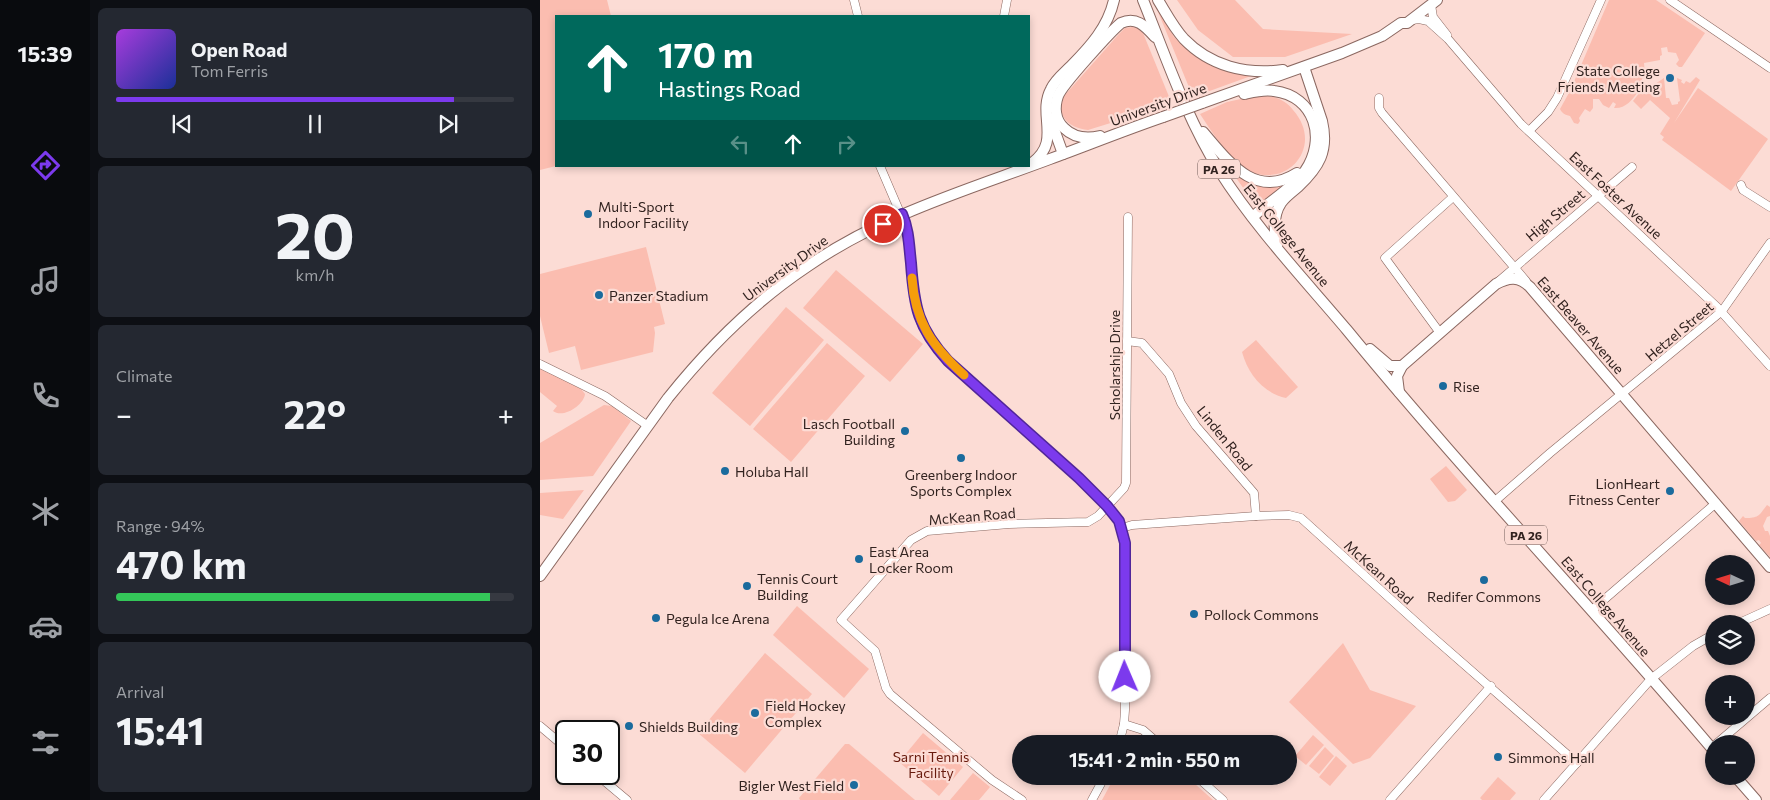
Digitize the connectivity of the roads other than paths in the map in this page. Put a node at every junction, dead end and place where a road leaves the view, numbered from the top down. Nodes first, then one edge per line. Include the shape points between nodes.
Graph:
1 (855, 0) edge
2 (1007, 0) edge
3 (1114, 0) edge
4 (1142, 0) edge
5 (1158, 0) edge
6 (1601, 0) edge
7 (1670, 0) edge
8 (1432, 2) edge
9 (858, 15) edge
10 (1004, 15) edge
11 (1406, 22) junction
12 (1448, 39) junction
13 (1160, 43) junction
14 (1304, 68) junction
15 (1770, 68) edge
16 (1379, 98) dead end
17 (1205, 102) junction
18 (1047, 113) junction
19 (1191, 117) junction
20 (1529, 131) junction
21 (1120, 132) junction
22 (1063, 154) junction
23 (1309, 163) junction
24 (1030, 164) edge
25 (1030, 165) edge
26 (880, 167) edge
27 (1025, 167) edge
28 (1632, 167) dead end
29 (1741, 185) dead end
30 (1453, 197) junction
31 (1599, 197) junction
32 (1770, 207) edge
33 (902, 214) junction
34 (1128, 217) dead end
35 (1253, 217) junction
36 (1770, 244) edge
37 (1277, 246) junction
38 (1514, 267) junction
39 (1496, 284) junction
40 (1530, 287) junction
41 (1722, 311) junction
42 (1440, 334) junction
43 (1127, 341) junction
44 (1358, 344) junction
45 (540, 364) edge
46 (1402, 366) junction
47 (1770, 366) edge
48 (1399, 393) junction
49 (1622, 394) junction
50 (648, 426) junction
51 (1495, 501) junction
52 (1716, 503) junction
53 (1107, 506) junction
54 (1256, 516) junction
55 (1122, 528) junction
56 (1770, 567) edge
57 (540, 576) edge
58 (1770, 609) edge
59 (1592, 610) junction
60 (1755, 616) edge
61 (1705, 639) edge
62 (1651, 679) junction
63 (1491, 686) junction
64 (1770, 698) edge
65 (1124, 724) junction
66 (540, 726) edge
67 (1121, 735) edge
68 (1149, 735) edge
69 (1728, 735) edge
70 (1705, 737) edge
71 (555, 739) edge
72 (1577, 763) junction
73 (609, 785) edge
74 (1100, 785) edge
75 (1206, 785) edge
76 (1743, 785) edge
77 (627, 800) edge
78 (1022, 800) edge
79 (1092, 800) edge
80 (1222, 800) edge
81 (1390, 800) edge
82 (1544, 800) edge
83 (1756, 800) edge

1 - 9 street
2 - 10 street
3 - 18 main road via 1111,13 1097,37 1051,89
4 - 13 main road, East College Avenue / PA 26
5 - 14 main road via 1183,37 1214,61 1249,71
6 - 20 street via 1557,98
7 - 15 street
8 - 11 main road, University Drive via 1403,18
8 - 12 street, East Foster Avenue via 1434,17
11 - 12 street, East Foster Avenue via 1428,21
11 - 14 main road, University Drive via 1368,42
12 - 20 street, East Foster Avenue
13 - 19 main road, East College Avenue / PA 26
13 - 21 main road via 1140,22 1124,22 1059,93 1056,114 1070,133 1093,137
14 - 17 main road, University Drive
14 - 37 main road via 1322,121 1324,144 1312,174 1280,205 1275,225
16 - 30 street, East Beaver Avenue via 1382,113
17 - 21 main road, University Drive, bridge
17 - 23 main road via 1266,90 1294,97 1308,111 1316,128 1316,145
18 - 22 main road
18 - 24 main road via 1047,144 1042,155
19 - 23 main road via 1228,160 1251,179 1281,181 1295,175
19 - 35 main road, East College Avenue / PA 26 via 1219,169
20 - 31 street, East Foster Avenue
21 - 22 main road, University Drive
22 - 25 main road, University Drive
23 - 35 main road via 1299,177
26 - 33 street
27 - 33 main road, University Drive
28 - 31 street, High Street
29 - 32 street
30 - 38 street, East Beaver Avenue
30 - 42 street via 1385,258
31 - 38 street, High Street
31 - 41 street, East Foster Avenue
33 - 50 main road, University Drive via 827,253 756,306 705,355
33 - 53 street via 909,236 915,306 934,345
34 - 43 street, Scholarship Drive
35 - 37 main road, East College Avenue / PA 26
36 - 41 street, Hetzel Street
37 - 44 main road, East College Avenue / PA 26
38 - 39 street, High Street
38 - 40 street, East Beaver Avenue
39 - 40 main road via 1514,278
39 - 42 main road, High Street
40 - 49 main road, East Beaver Avenue
41 - 47 street, East Foster Avenue
41 - 49 street, Hetzel Street
42 - 46 main road, High Street
43 - 53 street, Scholarship Drive via 1126,483
43 - 54 street, Linden Road via 1142,343 1166,370 1196,426 1254,493
44 - 46 main road, East College Avenue / PA 26 via 1390,366
44 - 48 main road, East College Avenue / PA 26
45 - 50 street via 605,396
46 - 48 main road via 1397,376
48 - 51 main road, East College Avenue / PA 26
49 - 51 street, Hetzel Street
49 - 52 main road, East Beaver Avenue
50 - 57 main road, University Drive
51 - 59 main road, East College Avenue / PA 26
52 - 56 main road, East Beaver Avenue
52 - 59 street
53 - 55 street
53 - 78 street, McKean Road via 1094,520 1086,523 927,530 911,540 841,620 874,651 890,694 992,780
54 - 55 street, McKean Road
54 - 63 street, McKean Road via 1292,515 1303,520
55 - 65 street via 1125,543
58 - 60 street
59 - 62 main road, East College Avenue / PA 26
61 - 62 street
62 - 70 main road, East College Avenue / PA 26
62 - 72 street
63 - 72 street, McKean Road
63 - 81 street
64 - 69 street
65 - 67 street
65 - 68 street
66 - 71 street
72 - 82 street
73 - 77 street
74 - 79 street
75 - 80 street
76 - 83 main road

